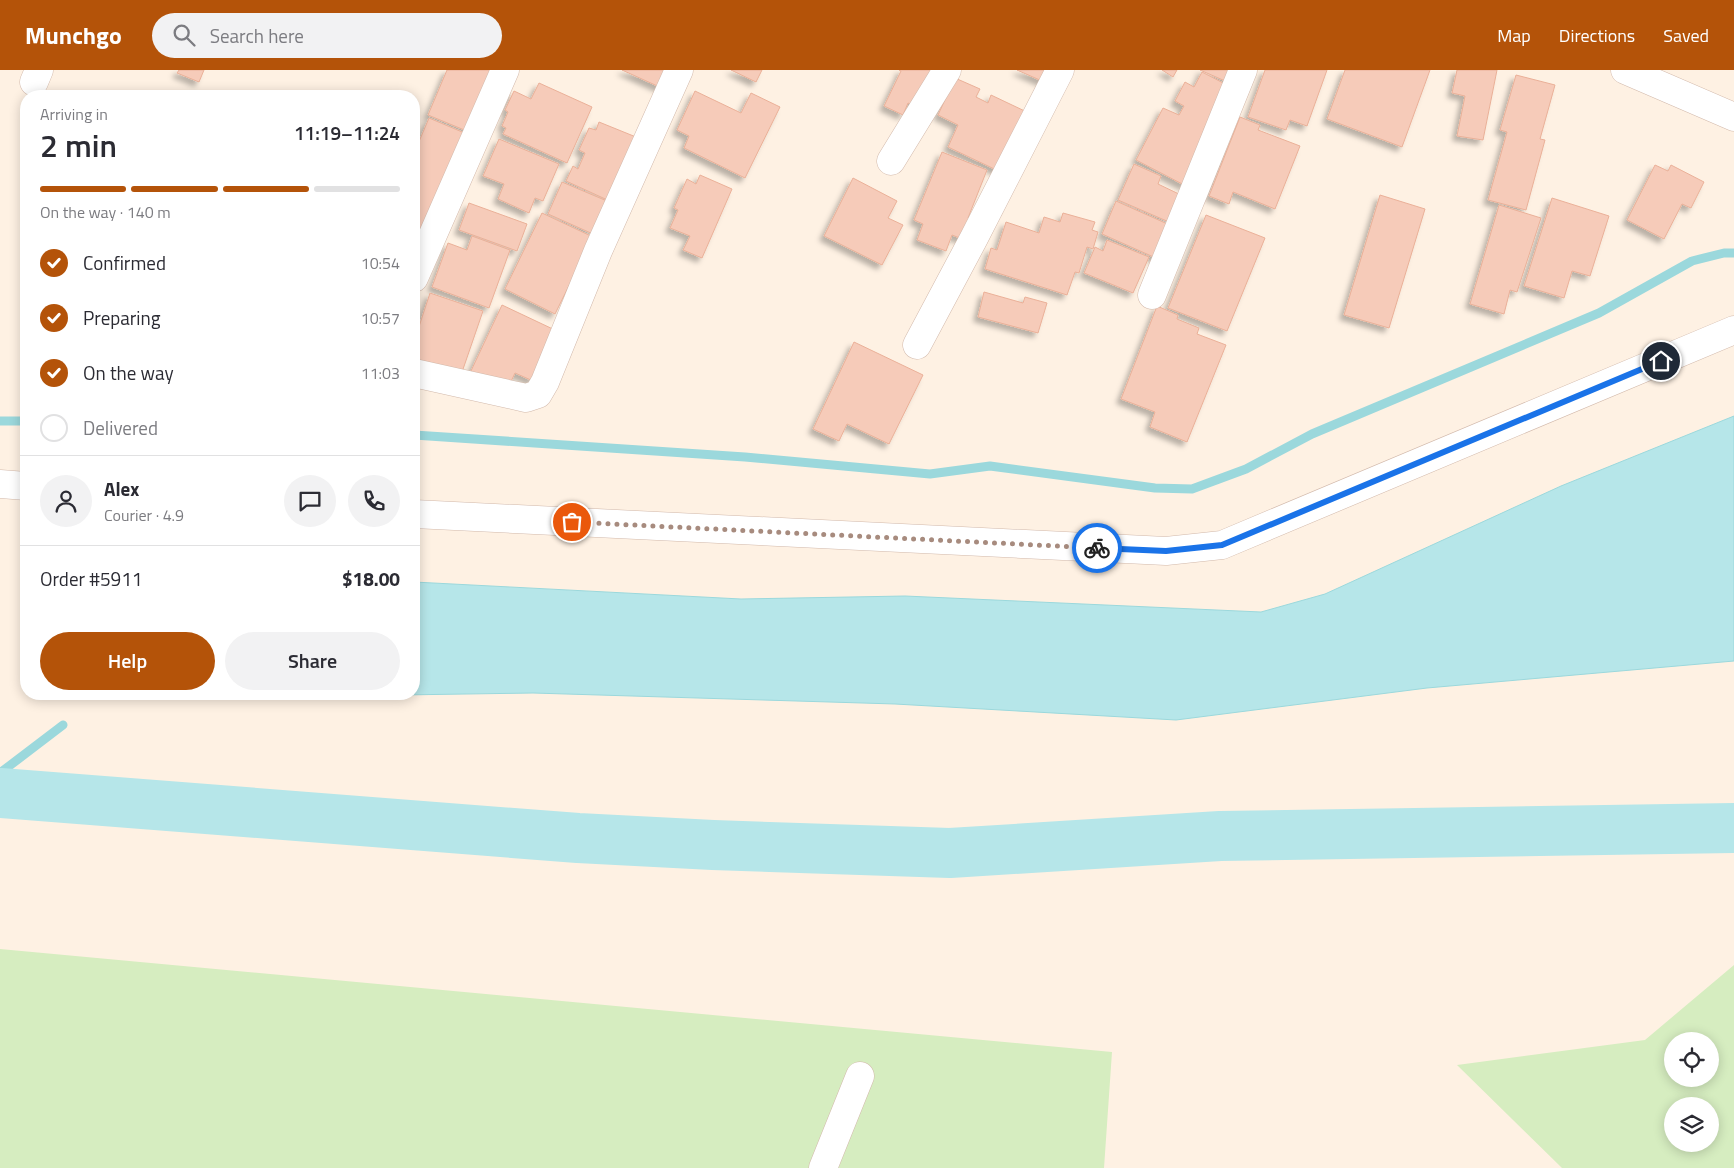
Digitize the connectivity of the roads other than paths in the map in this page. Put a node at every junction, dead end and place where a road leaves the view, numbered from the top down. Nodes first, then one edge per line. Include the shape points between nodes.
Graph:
1 (505, 70) edge
2 (679, 70) edge
3 (946, 70) edge
4 (1060, 70) edge
5 (1243, 70) edge
6 (1626, 70) edge
7 (1734, 117) edge
8 (891, 161) dead end
9 (420, 264) edge
10 (1152, 295) dead end
11 (1734, 330) edge
12 (917, 345) dead end
13 (420, 374) edge
14 (0, 484) edge
15 (20, 486) edge
16 (420, 514) edge
17 (860, 1076) dead end
18 (823, 1168) edge

1 - 9 street
2 - 13 street via 538,394 526,398
3 - 8 street
4 - 12 street
5 - 10 street
6 - 7 street
11 - 16 street via 1222,545 1166,551
14 - 15 street
17 - 18 street

